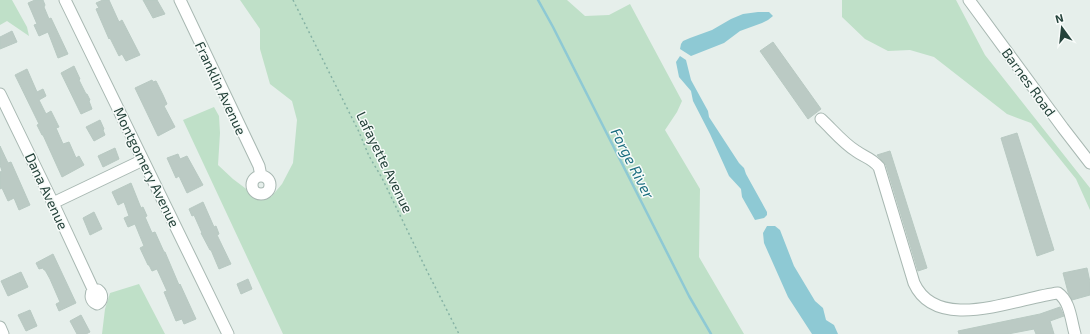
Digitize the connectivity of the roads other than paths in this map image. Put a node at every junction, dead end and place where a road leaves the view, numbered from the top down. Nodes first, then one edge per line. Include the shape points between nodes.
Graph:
1 (65, 0) edge
2 (180, 0) edge
3 (969, 0) edge
4 (0, 94) edge
5 (820, 118) dead end
6 (143, 160) junction
7 (1090, 163) edge
8 (262, 176) dead end
9 (53, 203) junction
10 (93, 289) dead end
11 (0, 327) edge
12 (4, 334) edge
13 (228, 334) edge
14 (1075, 334) edge

1 - 6 street, Montgomery Avenue
2 - 8 street, Franklin Avenue
3 - 7 street, Barnes Road
4 - 9 street, Dana Avenue
5 - 14 street via 856,152 874,161 878,167 914,283 922,297 942,310 960,313 1058,293 1067,303
6 - 9 street
6 - 13 street, Montgomery Avenue
9 - 10 street, Dana Avenue
11 - 12 street

